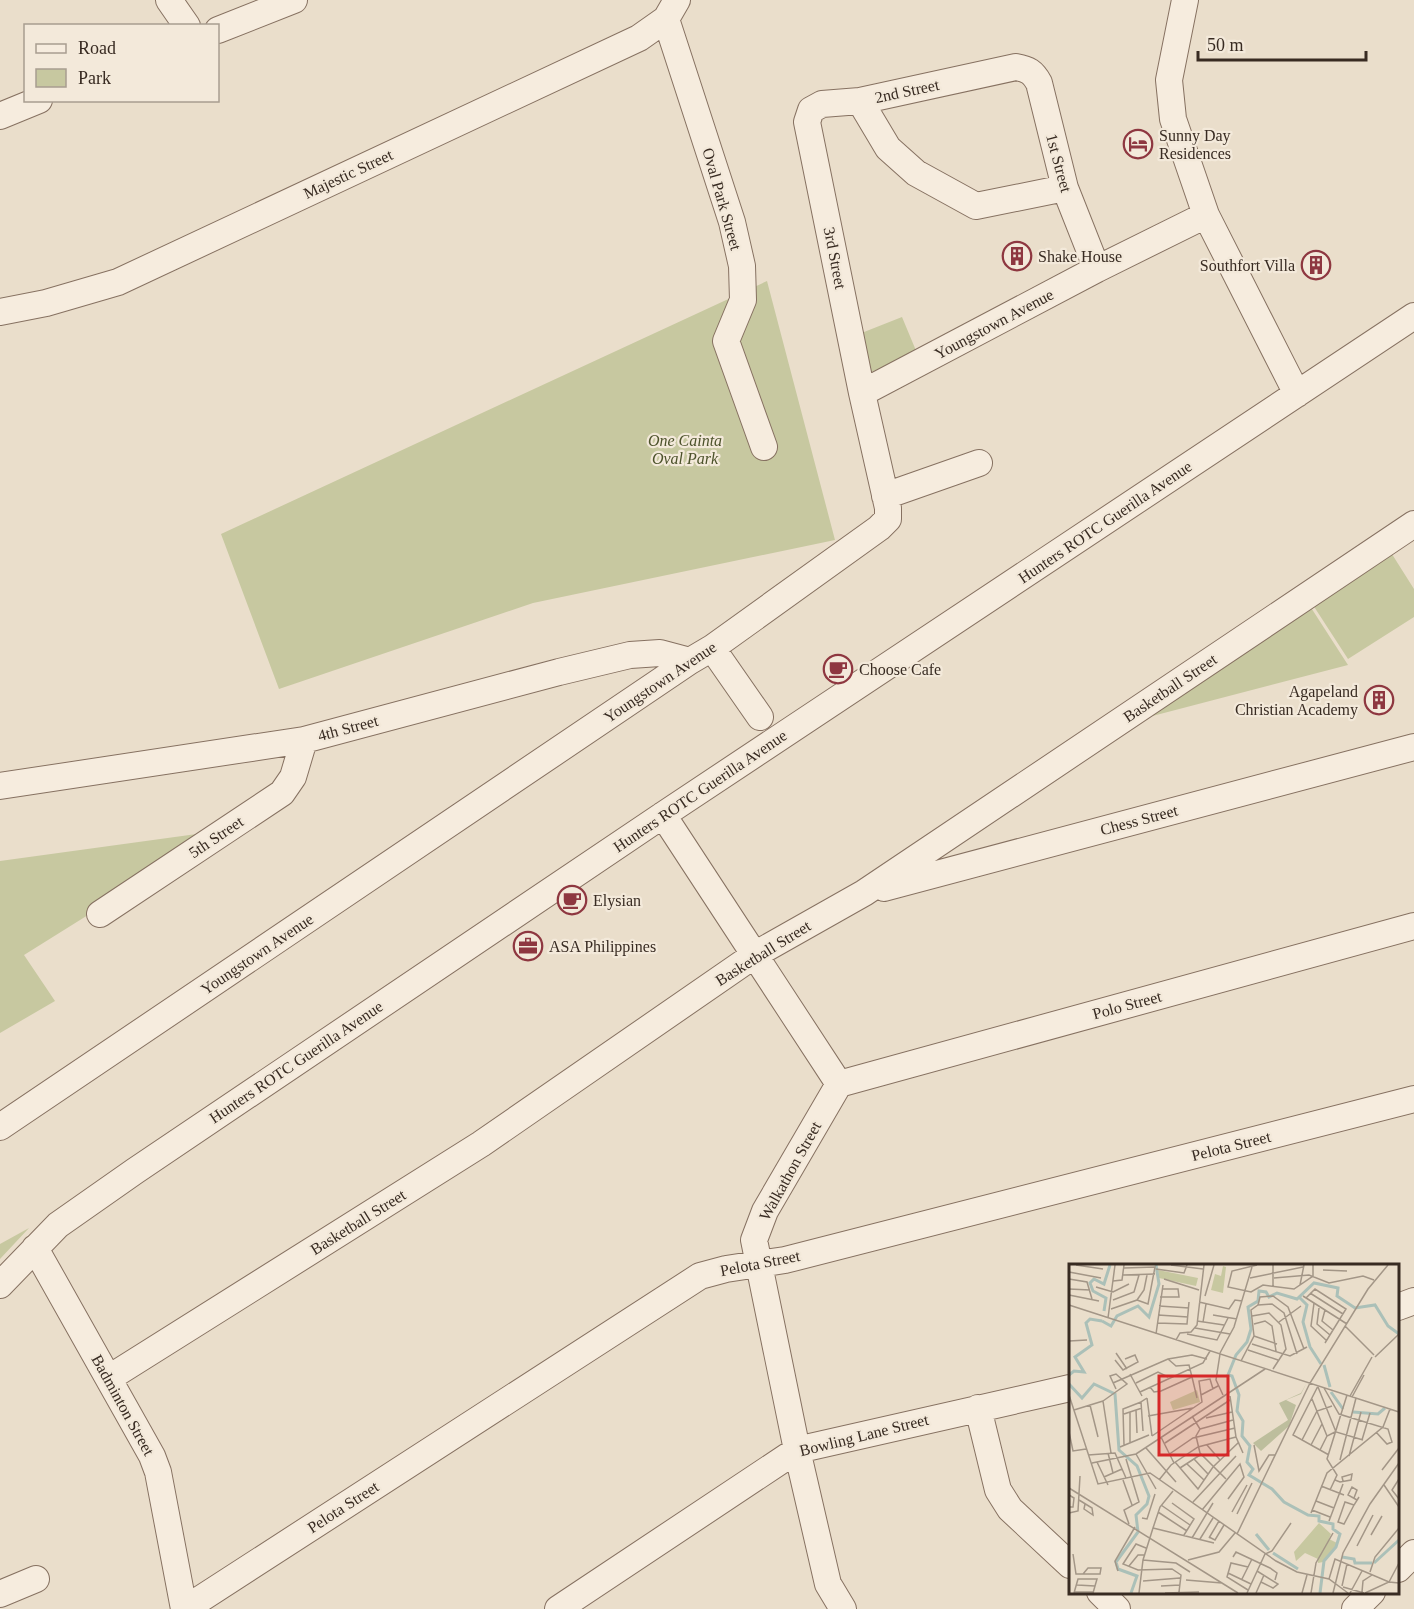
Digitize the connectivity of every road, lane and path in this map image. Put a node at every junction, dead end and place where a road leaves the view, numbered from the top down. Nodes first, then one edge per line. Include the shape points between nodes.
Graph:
1 (169, 0) edge
2 (294, 0) edge
3 (1185, 0) edge
4 (671, 9) edge
5 (186, 24) edge
6 (219, 30) edge
7 (1016, 67) joint
8 (860, 101) junction
9 (34, 102) edge
10 (0, 116) edge
11 (807, 122) joint
12 (1065, 188) junction
13 (1206, 214) junction
14 (1097, 269) junction
15 (0, 312) edge
16 (1414, 316) edge
17 (862, 393) junction
18 (1297, 394) junction
19 (764, 447) dead end
20 (979, 463) dead end
21 (885, 496) junction
22 (1414, 524) edge
23 (712, 648) junction
24 (630, 655) junction
25 (690, 661) junction
26 (650, 689) junction
27 (760, 717) dead end
28 (304, 740) junction
29 (276, 744) junction
30 (1414, 747) edge
31 (294, 777) junction
32 (0, 786) edge
33 (663, 815) junction
34 (864, 893) junction
35 (100, 914) dead end
36 (1414, 926) edge
37 (756, 954) junction
38 (839, 1084) junction
39 (1414, 1099) edge
40 (0, 1127) edge
41 (36, 1248) junction
42 (758, 1264) junction
43 (0, 1285) edge
44 (1414, 1301) edge
45 (1399, 1306) edge
46 (109, 1378) junction
47 (1069, 1388) edge
48 (978, 1408) junction
49 (797, 1450) junction
50 (1414, 1553) edge
51 (1069, 1563) edge
52 (1399, 1568) edge
53 (36, 1579) dead end
54 (0, 1594) edge
55 (1101, 1594) edge
56 (1371, 1594) edge
57 (184, 1609) edge
58 (558, 1609) edge
59 (843, 1609) edge
60 (1117, 1609) edge
61 (1355, 1609) edge

1 - 5 street
2 - 6 street
3 - 13 street via 1169,80 1173,119
4 - 15 street, Majestic Street via 639,38 118,282
4 - 19 street, Oval Park Street via 742,266 743,300 726,341
7 - 8 street, 2nd Street
7 - 12 street, 1st Street via 1033,72 1039,83
8 - 11 street, 2nd Street via 822,104 811,110
8 - 12 street via 888,148 916,173 976,206
9 - 10 street
11 - 17 street, 3rd Street
12 - 14 street, 1st Street
13 - 14 street, Youngstown Avenue
13 - 18 street
14 - 17 street, Youngstown Avenue
16 - 18 street, Hunters ROTC Guerilla Avenue
17 - 21 street, Youngstown Avenue
18 - 33 street, Hunters ROTC Guerilla Avenue
20 - 21 street
21 - 23 street, Youngstown Avenue via 888,519 879,528
22 - 34 street, Basketball Street
23 - 25 street, Youngstown Avenue
23 - 27 street
24 - 25 street, 4th Street via 660,653
24 - 26 street
24 - 28 street, 4th Street
25 - 26 street, Youngstown Avenue
26 - 40 street, Youngstown Avenue
28 - 29 street, 4th Street
28 - 31 street, 5th Street
29 - 31 street
29 - 32 street, 4th Street
30 - 34 street, Chess Street
31 - 35 street, 5th Street via 282,793
33 - 37 street
33 - 41 street, Hunters ROTC Guerilla Avenue via 106,1191 58,1225
34 - 37 street, Basketball Street
36 - 38 street, Polo Street
37 - 38 street
37 - 46 street, Basketball Street via 481,1144
38 - 42 street, Walkathon Street via 765,1211 754,1240
39 - 42 street, Pelota Street
41 - 43 street, Hunters ROTC Guerilla Avenue
41 - 46 street, Badminton Street
42 - 49 street, Walkathon Street
42 - 57 street, Pelota Street via 700,1276
44 - 45 street
46 - 57 street, Badminton Street via 158,1472
47 - 48 street, Bowling Lane Street
48 - 49 street, Bowling Lane Street
48 - 51 street via 998,1490 1010,1509
49 - 58 street, Bowling Lane Street
49 - 59 street, Walkathon Street via 828,1584
50 - 52 street
53 - 54 street
55 - 60 street
56 - 61 street

